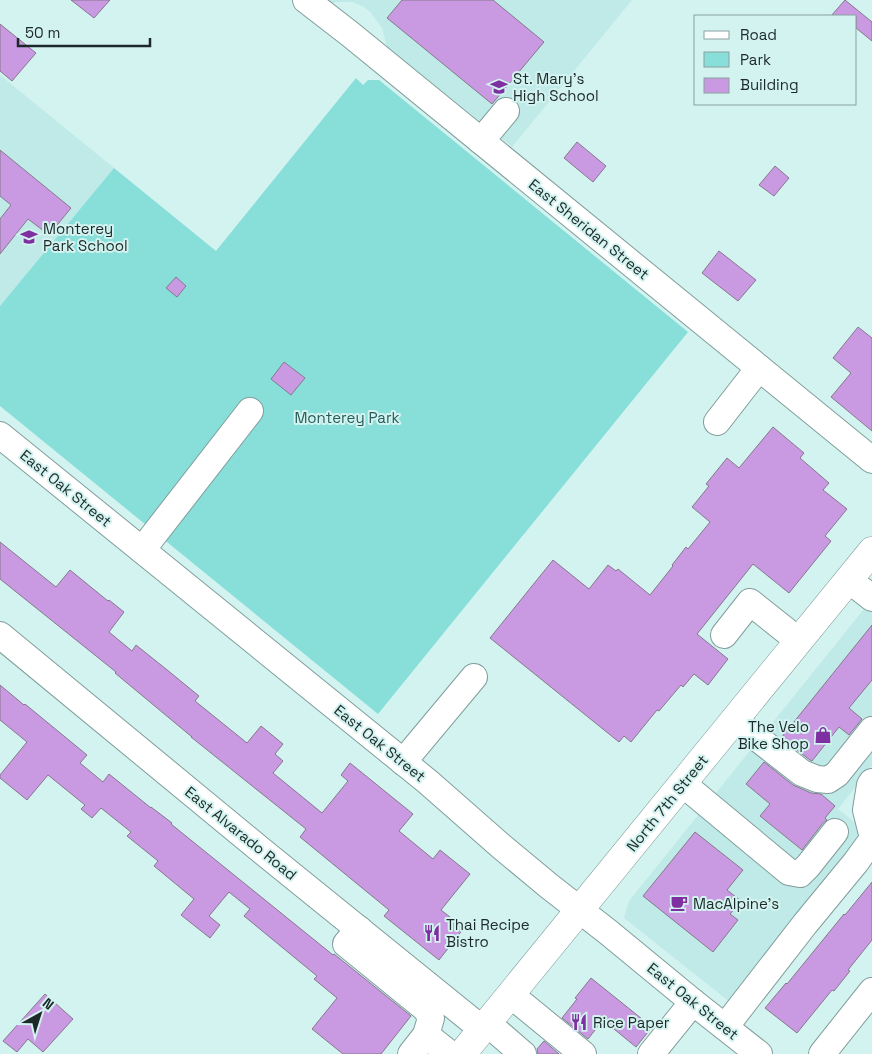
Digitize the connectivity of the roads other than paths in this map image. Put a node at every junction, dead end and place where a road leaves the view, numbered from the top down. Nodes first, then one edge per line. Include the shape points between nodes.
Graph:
1 (309, 2) edge
2 (506, 111) dead end
3 (481, 141) junction
4 (759, 368) junction
5 (250, 411) dead end
6 (716, 422) dead end
7 (0, 435) edge
8 (872, 460) edge
9 (142, 550) junction
10 (872, 551) edge
11 (849, 580) junction
12 (872, 598) edge
13 (0, 635) edge
14 (724, 635) dead end
15 (799, 641) junction
16 (474, 677) dead end
17 (734, 720) junction
18 (872, 730) edge
19 (403, 762) junction
20 (872, 782) edge
21 (683, 784) junction
22 (835, 832) dead end
23 (872, 834) edge
24 (872, 840) edge
25 (580, 910) junction
26 (872, 992) edge
27 (511, 994) junction
28 (432, 1002) junction
29 (693, 1002) junction
30 (543, 1020) junction
31 (485, 1026) junction
32 (725, 1027) junction
33 (419, 1044) edge
34 (521, 1052) edge
35 (450, 1054) edge
36 (462, 1054) edge
37 (583, 1054) edge
38 (651, 1054) edge
39 (759, 1054) edge
40 (822, 1054) edge

1 - 3 street, East Sheridan Street
2 - 3 street
3 - 4 street, East Sheridan Street
4 - 6 street
4 - 8 street, East Sheridan Street
5 - 9 street
7 - 9 street, East Oak Street
9 - 19 street, East Oak Street
10 - 11 main road, North 7th Street
11 - 12 street
11 - 15 main road, North 7th Street
13 - 28 street, East Alvarado Road via 358,929
14 - 15 street via 750,602
15 - 17 main road, North 7th Street
16 - 19 street
17 - 18 street via 802,773 823,780 837,774
17 - 21 main road, North 7th Street
19 - 25 street, East Oak Street
20 - 23 street via 866,810
21 - 22 street via 789,872 800,874
21 - 25 main road, North 7th Street
24 - 32 street
25 - 27 main road, North 7th Street
25 - 29 street, East Oak Street
26 - 40 street
27 - 30 street
27 - 31 main road, North 7th Street
28 - 31 street, East Alvarado Road
28 - 33 street via 430,1018
29 - 32 street, East Oak Street
29 - 38 street
30 - 34 street
30 - 37 street
31 - 34 street, East Alvarado Road
31 - 36 main road, North 7th Street
32 - 39 street, East Oak Street
33 - 35 street

